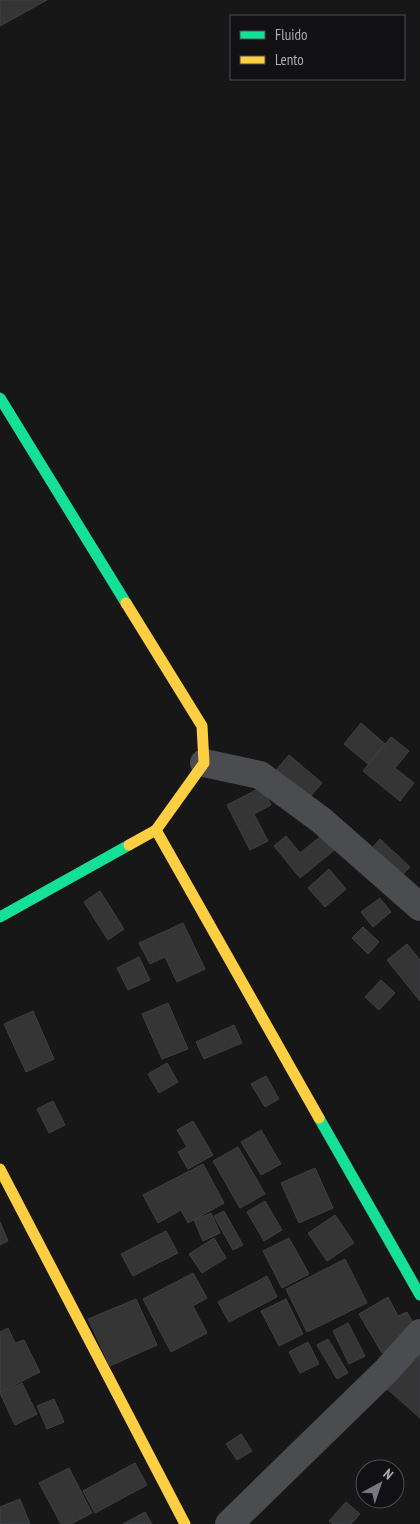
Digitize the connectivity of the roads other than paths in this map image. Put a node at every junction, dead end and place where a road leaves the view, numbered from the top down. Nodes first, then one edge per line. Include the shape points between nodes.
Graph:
1 (0, 398) edge
2 (204, 763) junction
3 (156, 830) junction
4 (420, 907) edge
5 (0, 917) edge
6 (0, 1169) edge
7 (420, 1295) edge
8 (420, 1333) edge
9 (185, 1524) edge
10 (229, 1524) edge

1 - 2 street via 202,726
2 - 3 street
2 - 4 street via 260,775 321,820
3 - 5 street
3 - 7 street
6 - 9 street
8 - 10 street via 386,1371

